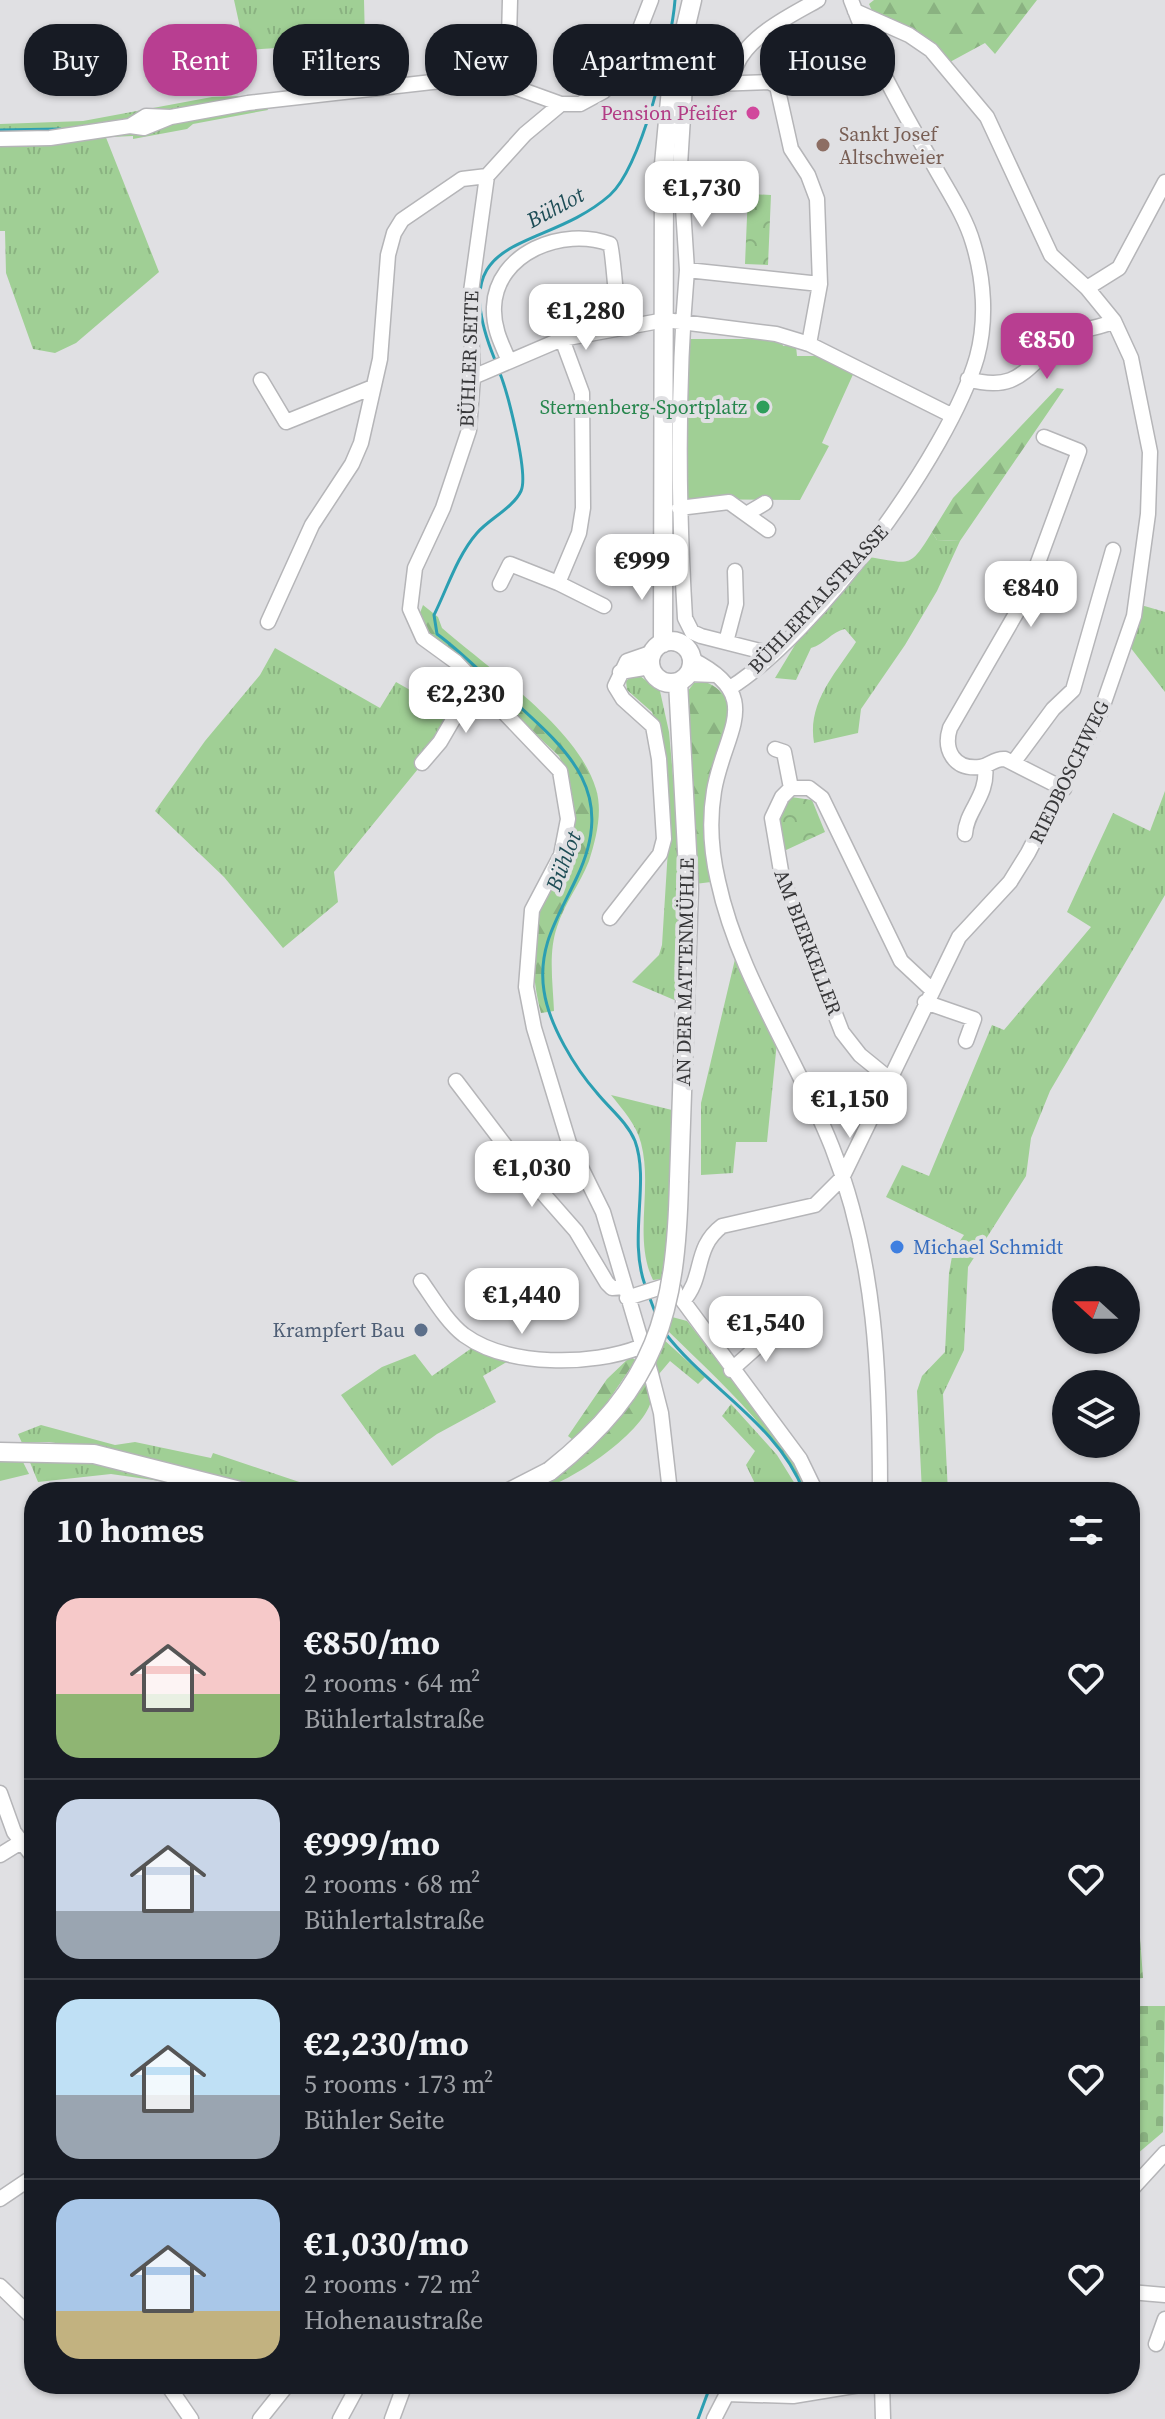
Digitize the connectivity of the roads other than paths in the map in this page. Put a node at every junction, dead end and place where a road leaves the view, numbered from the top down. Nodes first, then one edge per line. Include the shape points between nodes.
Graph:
1 (510, 0) edge
2 (651, 0) edge
3 (692, 0) edge
4 (818, 0) edge
5 (853, 6) edge
6 (509, 24) edge
7 (744, 50) edge
8 (760, 82) edge
9 (425, 83) edge
10 (537, 95) edge
11 (895, 95) edge
12 (779, 96) edge
13 (561, 104) junction
14 (0, 139) edge
15 (680, 165) dead end
16 (487, 176) junction
17 (1165, 182) edge
18 (682, 192) dead end
19 (687, 270) junction
20 (820, 284) junction
21 (1087, 288) junction
22 (673, 321) junction
23 (1114, 321) junction
24 (619, 326) junction
25 (562, 339) junction
26 (809, 344) junction
27 (501, 364) junction
28 (473, 377) junction
29 (968, 379) junction
30 (261, 380) dead end
31 (373, 387) junction
32 (951, 415) junction
33 (1044, 437) dead end
34 (1149, 444) junction
35 (1165, 445) edge
36 (765, 503) dead end
37 (679, 508) junction
38 (748, 513) junction
39 (768, 530) dead end
40 (1113, 550) dead end
41 (735, 571) dead end
42 (558, 583) junction
43 (500, 584) dead end
44 (604, 606) dead end
45 (268, 622) dead end
46 (726, 642) junction
47 (661, 651) junction
48 (772, 654) junction
49 (681, 674) junction
50 (475, 682) junction
51 (730, 688) junction
52 (775, 749) dead end
53 (422, 763) dead end
54 (1013, 763) junction
55 (985, 766) junction
56 (791, 788) junction
57 (1064, 789) junction
58 (965, 834) dead end
59 (610, 918) dead end
60 (928, 995) junction
61 (966, 1041) dead end
62 (456, 1081) dead end
63 (892, 1081) junction
64 (860, 1143) junction
65 (832, 1148) junction
66 (842, 1178) junction
67 (421, 1281) dead end
68 (625, 1292) junction
69 (680, 1296) junction
70 (775, 1331) dead end
71 (640, 1347) junction
72 (731, 1370) junction
73 (0, 1452) edge
74 (205, 1482) edge
75 (529, 1482) edge
76 (669, 1482) edge
77 (811, 1482) edge
78 (880, 1482) edge
79 (0, 1793) edge
80 (21, 1842) junction
81 (24, 1846) edge
82 (0, 1855) edge
83 (1165, 2145) edge
84 (1165, 2153) edge
85 (1140, 2167) edge
86 (1140, 2180) edge
87 (24, 2183) edge
88 (0, 2199) edge
89 (0, 2286) edge
90 (1140, 2293) edge
91 (1165, 2295) edge
92 (24, 2309) edge
93 (1165, 2319) edge
94 (1156, 2344) dead end
95 (174, 2394) edge
96 (280, 2394) edge
97 (354, 2394) edge
98 (401, 2394) edge
99 (726, 2394) edge
100 (775, 2394) edge
101 (805, 2394) edge
102 (882, 2394) edge
103 (191, 2419) edge
104 (260, 2419) edge
105 (340, 2419) edge
106 (392, 2419) edge
107 (714, 2419) edge
108 (883, 2419) edge

1 - 6 street
2 - 13 street via 615,81 591,100
3 - 22 main road via 667,123
4 - 7 street
5 - 21 street, RIEDBOSCHWEG via 921,42 974,101 998,136 1051,255
8 - 15 street via 685,85
9 - 14 street via 248,103 171,117 154,126
10 - 13 street
11 - 29 street, BÜHLERTALSTRASSE via 972,240 980,267 983,307
12 - 20 street via 791,149 817,199
13 - 16 street
16 - 28 street, BÜHLER SEITE via 470,299
16 - 31 street via 462,179 402,220 394,233
17 - 21 street via 1119,268
18 - 19 street
19 - 20 street
19 - 22 street
20 - 26 street
21 - 23 street, RIEDBOSCHWEG
22 - 24 street
22 - 26 street via 776,334
22 - 37 street
22 - 47 main road
23 - 29 street via 1064,338 1014,380 992,384
23 - 34 street, RIEDBOSCHWEG via 1131,358
24 - 25 street
24 - 27 street via 610,244 550,243 520,256 497,288 494,321
25 - 27 street
25 - 42 street via 582,393 583,508 579,533
26 - 32 street
27 - 28 street
28 - 50 street, BÜHLER SEITE via 469,430 443,508 415,568 410,609 423,638
29 - 32 street, BÜHLERTALSTRASSE
30 - 31 street via 286,422
31 - 45 street via 370,416 356,454 312,525
32 - 48 street, BÜHLERTALSTRASSE via 885,530
33 - 55 street via 1079,451 1025,598 948,734 952,758 967,767
34 - 35 street
34 - 57 street, RIEDBOSCHWEG via 1148,514 1134,616 1101,711
36 - 38 street
37 - 38 street via 729,502
37 - 46 street via 687,624 701,636
38 - 39 street
40 - 54 street via 1073,690
41 - 46 street via 736,604
42 - 43 street via 510,564
42 - 44 street
46 - 48 street
47 - 49 main road via 688,652
47 - 49 main road via 653,674
47 - 59 street, AN DER MATTENMÜHLE via 633,657 615,686 648,718 656,737 664,839 660,854
48 - 51 street, BÜHLERTALSTRASSE
49 - 51 street, BÜHLERTALSTRASSE via 717,675
49 - 75 main road, AN DER MATTENMÜHLE, bridge via 680,763 689,888 673,1281 646,1363 612,1414 584,1444
50 - 53 street
50 - 68 street, BÜHLER SEITE via 554,760 565,788 568,819 561,855 532,910 526,987 569,1143 603,1212
51 - 65 street, BÜHLERTALSTRASSE via 737,712 711,817 718,883 735,938
52 - 56 street via 784,752
54 - 55 street via 999,758
54 - 57 street
55 - 58 street via 985,790
56 - 60 street via 809,788 822,798 901,961
56 - 63 street, AM BIERKELLER via 772,818 782,877 842,1032
57 - 60 street, RIEDBOSCHWEG via 1010,882 959,937
60 - 61 street via 974,1019
60 - 63 street, RIEDBOSCHWEG
62 - 68 street via 576,1231 607,1283
63 - 64 street, RIEDBOSCHWEG
64 - 65 street
64 - 66 street, RIEDBOSCHWEG
65 - 66 street, BÜHLERTALSTRASSE
66 - 69 street, RIEDBOSCHWEG via 815,1205 722,1226 704,1244 696,1280
66 - 78 street, BÜHLERTALSTRASSE via 864,1255 878,1349
67 - 71 street via 464,1335 496,1349 568,1362
68 - 69 street via 668,1285
68 - 71 street, BÜHLER SEITE
69 - 72 street
70 - 72 street
71 - 76 street, BÜHLER SEITE via 661,1413
72 - 77 street via 800,1459
73 - 74 main road via 112,1458
79 - 80 street
80 - 81 street
80 - 82 street
83 - 85 street
84 - 86 street
87 - 88 street
89 - 92 street
90 - 91 street
93 - 94 street
95 - 103 street
96 - 104 street
97 - 105 street
98 - 106 street
99 - 107 street
100 - 101 street
102 - 108 street

